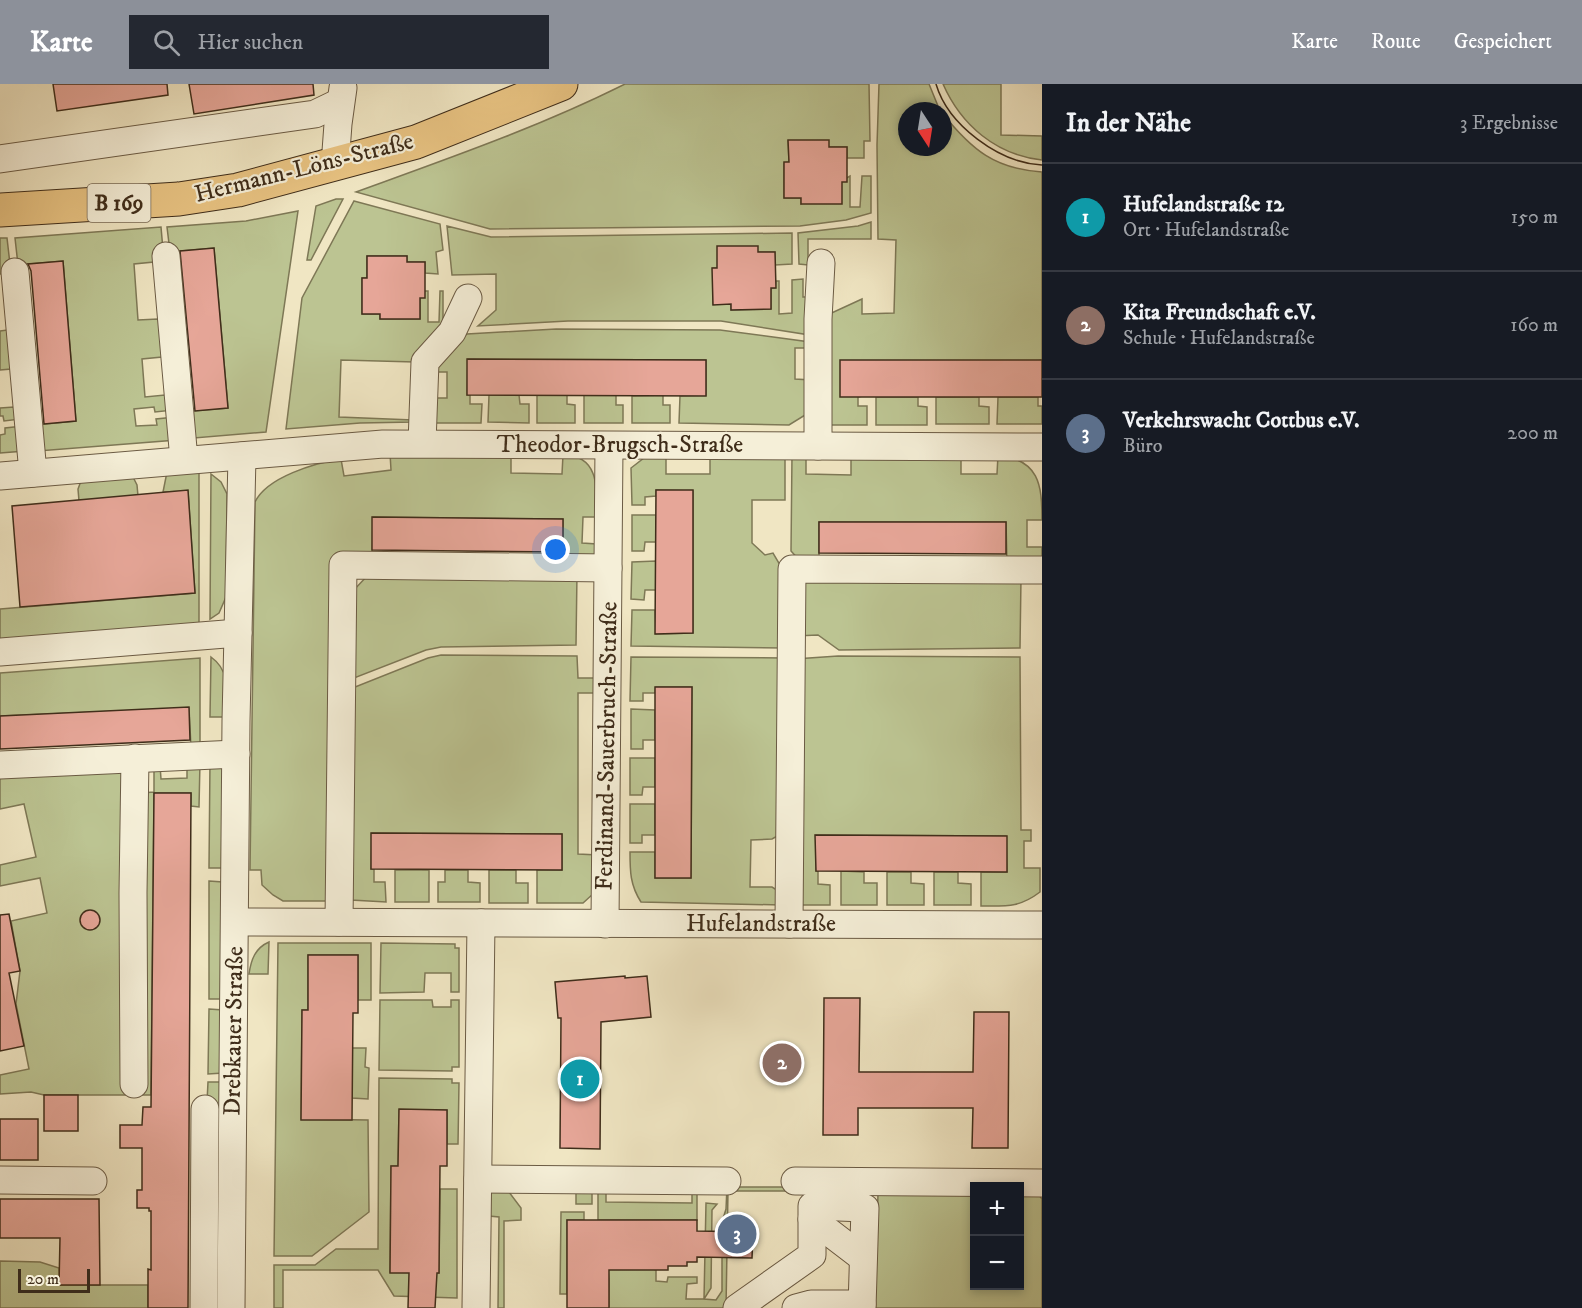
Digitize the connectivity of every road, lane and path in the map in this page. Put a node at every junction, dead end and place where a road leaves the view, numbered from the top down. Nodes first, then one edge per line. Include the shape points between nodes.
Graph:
1 (561, 84) edge
2 (342, 93) edge
3 (0, 159) edge
4 (335, 165) junction
5 (0, 210) edge
6 (166, 256) dead end
7 (821, 263) dead end
8 (15, 272) dead end
9 (468, 298) dead end
10 (422, 444) junction
11 (609, 446) junction
12 (818, 446) junction
13 (1042, 447) edge
14 (242, 456) junction
15 (184, 460) junction
16 (33, 473) junction
17 (0, 476) edge
18 (608, 568) junction
19 (1042, 570) edge
20 (238, 633) junction
21 (0, 652) edge
22 (237, 754) junction
23 (135, 758) junction
24 (0, 765) edge
25 (236, 922) junction
26 (339, 922) junction
27 (481, 923) junction
28 (605, 924) junction
29 (789, 924) junction
30 (1042, 925) edge
31 (134, 1084) dead end
32 (205, 1109) dead end
33 (478, 1179) junction
34 (0, 1180) edge
35 (727, 1180) dead end
36 (93, 1181) dead end
37 (795, 1181) dead end
38 (1042, 1183) edge
39 (812, 1219) junction
40 (812, 1255) junction
41 (863, 1258) junction
42 (862, 1306) edge
43 (806, 1307) edge
44 (204, 1308) edge
45 (231, 1308) edge
46 (476, 1308) edge
47 (737, 1308) edge

1 - 4 main road, Hermann-Löns-Straße / B 169 via 416,142
2 - 3 street via 315,114
2 - 4 street
4 - 5 main road, Hermann-Löns-Straße / B 169 via 238,190 179,199
6 - 15 street
7 - 12 street
8 - 16 street
9 - 10 street via 452,332 425,362
10 - 11 street, Theodor-Brugsch-Straße
10 - 14 street, Theodor-Brugsch-Straße
11 - 12 street, Theodor-Brugsch-Straße
11 - 18 street, Ferdinand-Sauerbruch-Straße
12 - 13 street, Theodor-Brugsch-Straße
14 - 15 street, Theodor-Brugsch-Straße
14 - 20 street, Drebkauer Straße
15 - 16 street, Theodor-Brugsch-Straße
16 - 17 street, Theodor-Brugsch-Straße
18 - 26 street, Ferdinand-Sauerbruch-Straße via 343,565
18 - 28 street, Ferdinand-Sauerbruch-Straße
19 - 29 street via 792,569
20 - 21 street
20 - 22 street, Drebkauer Straße
22 - 23 street
22 - 25 street, Drebkauer Straße
23 - 24 street
23 - 31 street
25 - 26 street, Hufelandstraße
25 - 45 street, Drebkauer Straße
26 - 27 street, Hufelandstraße
27 - 28 street, Hufelandstraße
27 - 33 street
28 - 29 street, Hufelandstraße
29 - 30 street, Hufelandstraße
32 - 44 street
33 - 35 street
33 - 46 street
34 - 36 street
37 - 38 street
39 - 40 street
39 - 41 street
39 - 41 street via 812,1206 865,1208
40 - 43 street
40 - 47 street
41 - 42 street
42 - 43 street

